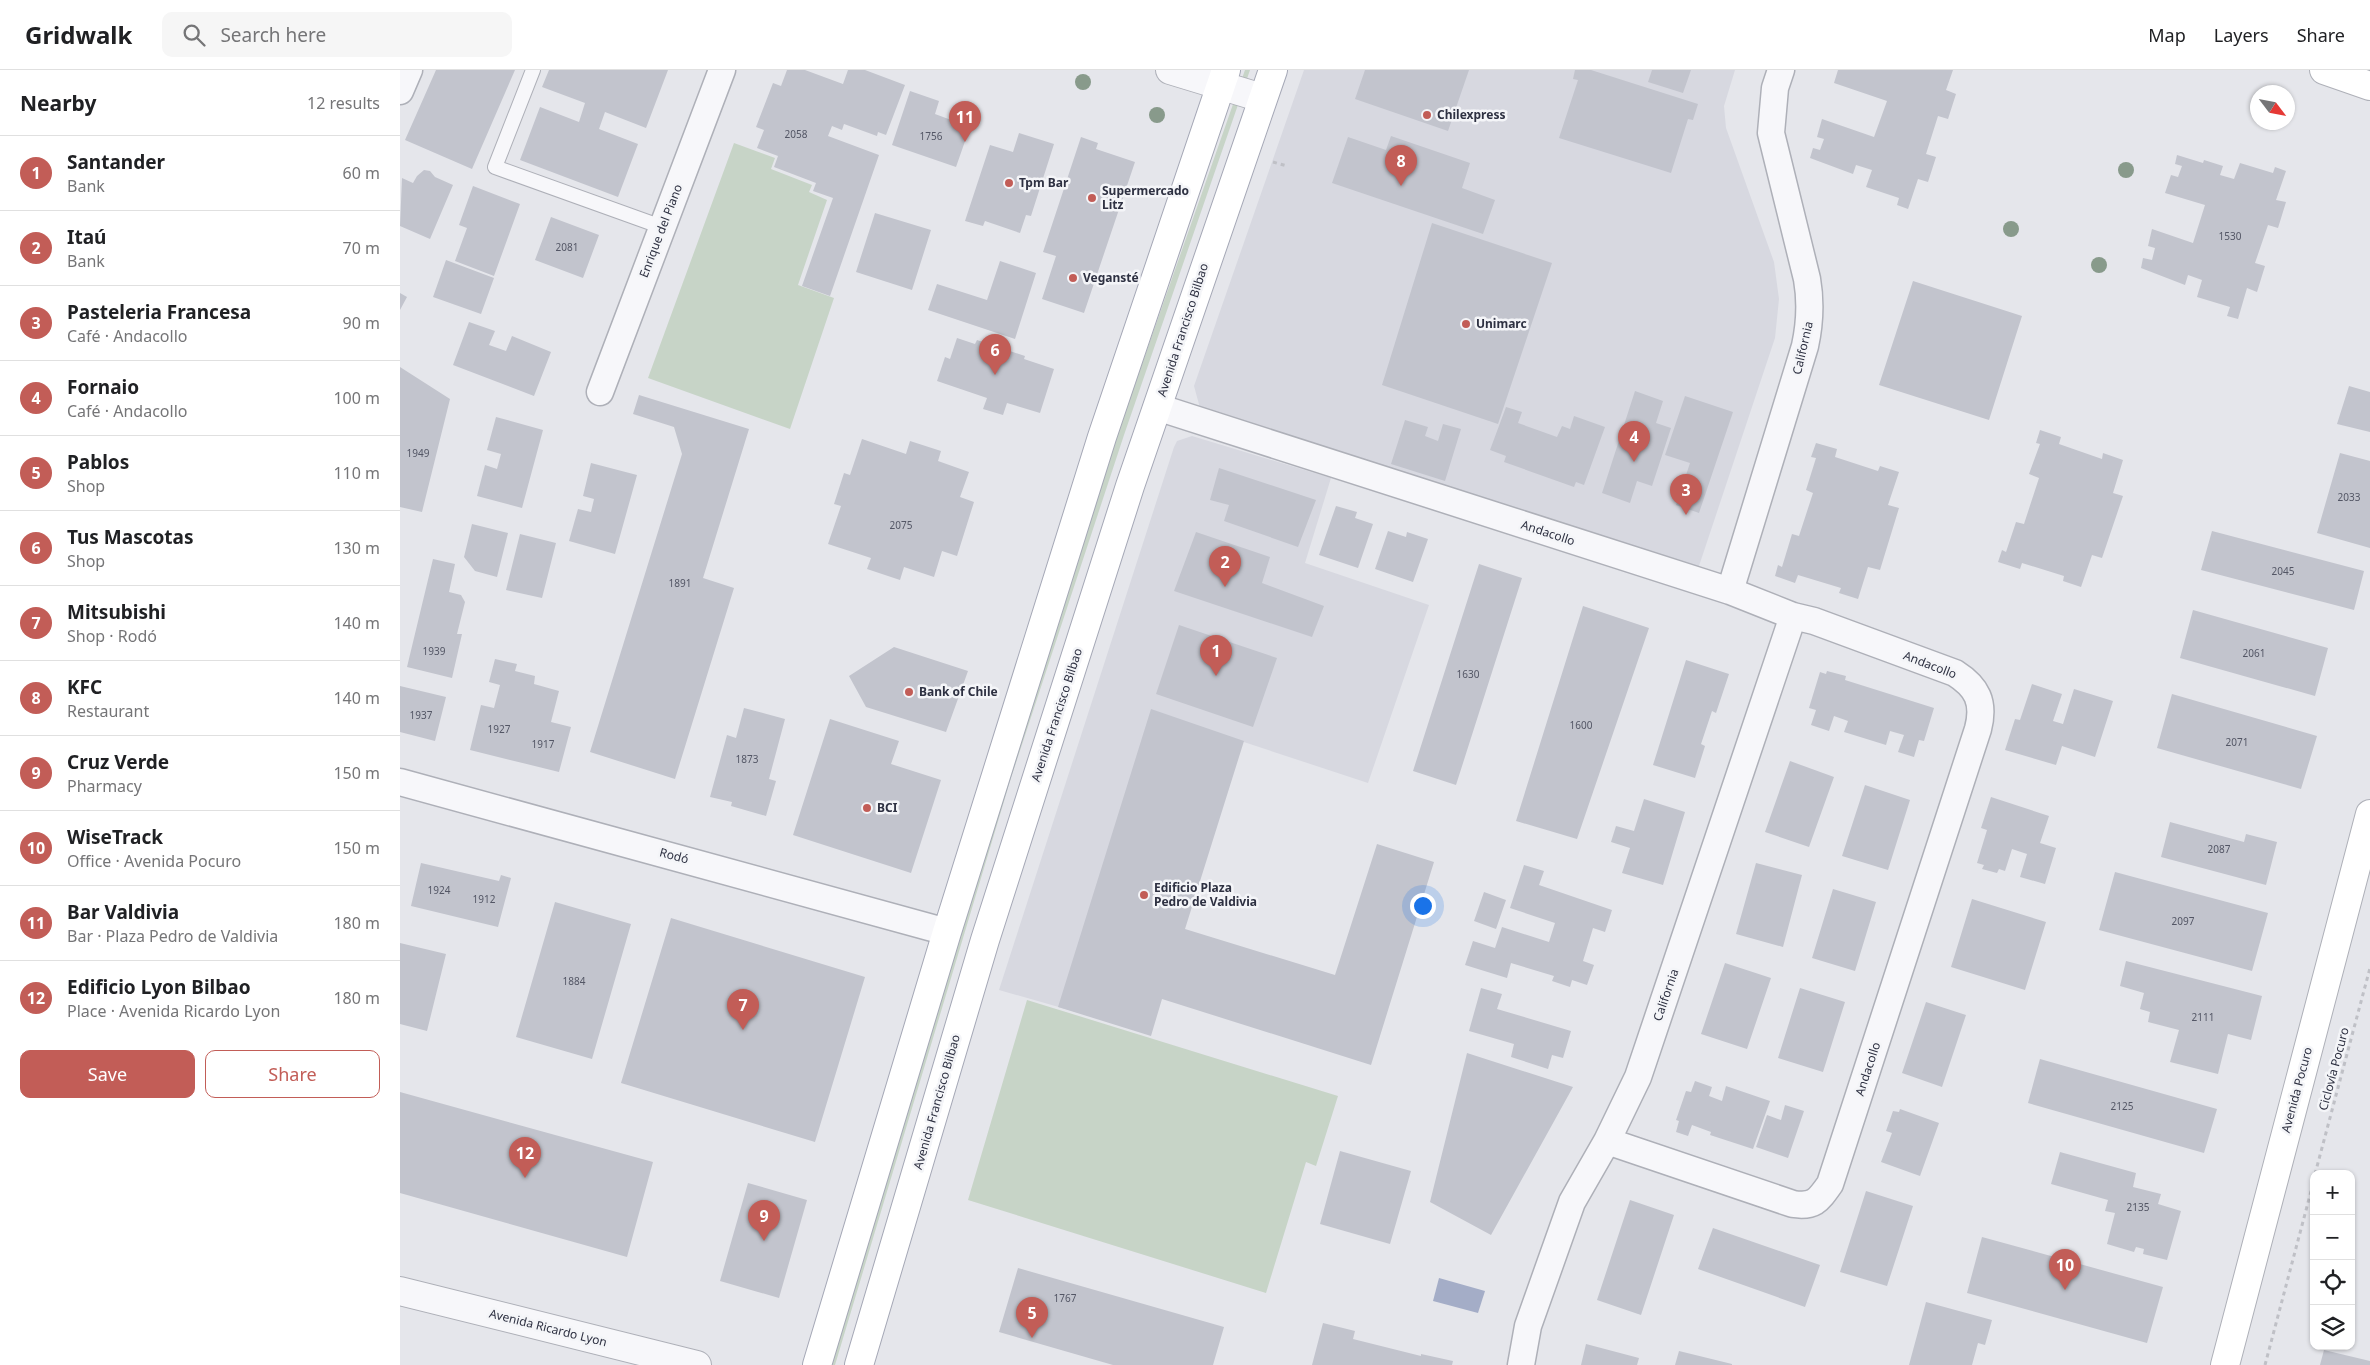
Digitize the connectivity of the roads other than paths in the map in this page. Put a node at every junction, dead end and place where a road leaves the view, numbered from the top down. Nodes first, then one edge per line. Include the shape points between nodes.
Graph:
1 (409, 70) edge
2 (533, 70) edge
3 (722, 70) edge
4 (1170, 70) edge
5 (1272, 70) edge
6 (1781, 70) edge
7 (2324, 70) edge
8 (1224, 77) edge
9 (2370, 86) edge
10 (400, 91) edge
11 (1262, 98) junction
12 (662, 227) junction
13 (600, 392) dead end
14 (1158, 407) junction
15 (1730, 591) junction
16 (1793, 616) junction
17 (400, 782) edge
18 (2370, 814) edge
19 (947, 932) junction
20 (1607, 1141) junction
21 (400, 1291) edge
22 (697, 1365) edge
23 (818, 1365) edge
24 (859, 1365) edge
25 (1521, 1365) edge
26 (2225, 1365) edge

1 - 10 street
2 - 12 lane via 495,167
3 - 12 street, Enrique del Piano
4 - 8 street
5 - 11 main road, Avenida Francisco Bilbao
6 - 15 street, California via 1771,133 1807,279 1811,301 1809,328
7 - 9 main road
8 - 11 street
8 - 19 main road via 1102,436
11 - 14 main road, Avenida Francisco Bilbao
12 - 13 street, Enrique del Piano
14 - 15 street, Andacollo
14 - 24 main road, Avenida Francisco Bilbao via 985,940
15 - 16 street, Andacollo
16 - 20 street, California via 1638,1078
16 - 20 street, Andacollo via 1955,672 1974,688 1981,718 1830,1184 1819,1200 1807,1206 1793,1204
17 - 19 street, Rodó
18 - 26 main road, Avenida Pocuro
19 - 23 main road
20 - 25 street, California via 1572,1202 1528,1326
21 - 22 street, Avenida Ricardo Lyon

